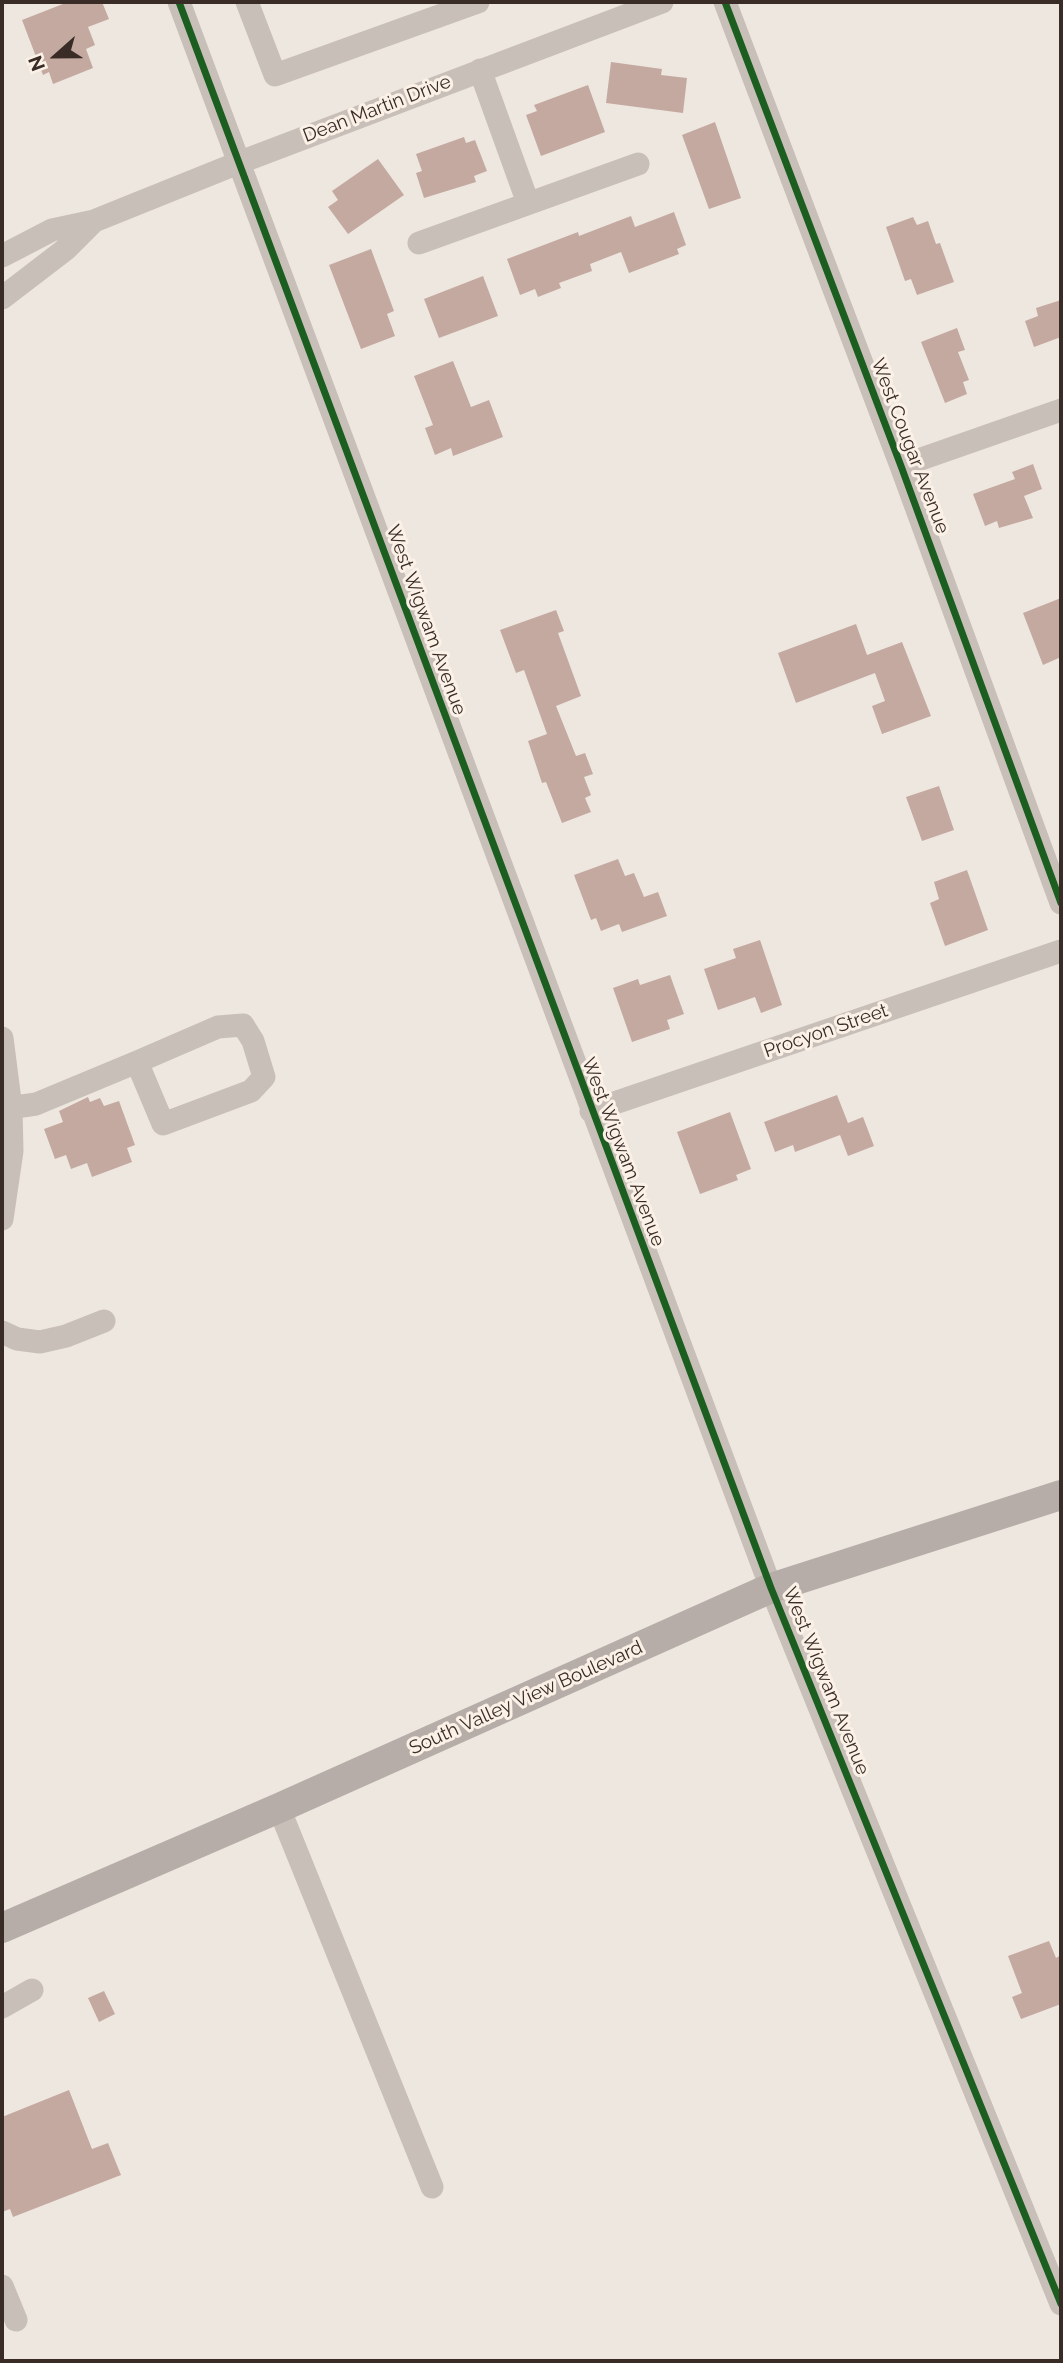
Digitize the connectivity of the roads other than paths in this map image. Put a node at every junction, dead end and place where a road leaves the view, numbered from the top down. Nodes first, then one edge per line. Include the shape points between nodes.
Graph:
1 (178, 2) edge
2 (247, 2) edge
3 (478, 2) edge
4 (663, 2) edge
5 (725, 2) edge
6 (480, 70) junction
7 (238, 163) junction
8 (638, 164) dead end
9 (528, 203) junction
10 (94, 221) junction
11 (419, 243) dead end
12 (2, 256) edge
13 (2, 298) edge
14 (1061, 410) edge
15 (901, 466) junction
16 (1061, 903) edge
17 (1061, 951) edge
18 (2, 1038) edge
19 (136, 1062) junction
20 (6, 1108) edge
21 (591, 1111) junction
22 (2, 1219) edge
23 (104, 1321) dead end
24 (2, 1332) edge
25 (1061, 1495) edge
26 (771, 1588) junction
27 (279, 1808) junction
28 (2, 1928) edge
29 (33, 1990) dead end
30 (2, 2007) edge
31 (432, 2186) dead end
32 (2, 2286) edge
33 (1061, 2304) edge
34 (16, 2320) dead end

1 - 7 street, West Wigwam Avenue
2 - 3 street via 275,75
4 - 6 street, Dean Martin Drive
5 - 15 street, West Cougar Avenue
6 - 7 street, Dean Martin Drive
6 - 9 street
7 - 10 street, Dean Martin Drive
7 - 21 street, West Wigwam Avenue
8 - 9 street
9 - 11 street
10 - 12 street, Dean Martin Drive via 52,230
10 - 13 street, Dean Martin Drive via 66,249
14 - 15 street
15 - 16 street, West Cougar Avenue
17 - 21 street, Procyon Street
18 - 20 street
19 - 19 street via 218,1027 243,1025 264,1077 251,1091 163,1124
19 - 20 street via 36,1104
20 - 22 street via 12,1151
21 - 26 street, West Wigwam Avenue
23 - 24 street via 40,1342
25 - 26 main road, South Valley View Boulevard
26 - 27 main road, South Valley View Boulevard
26 - 33 street, West Wigwam Avenue
27 - 28 main road, South Valley View Boulevard
27 - 31 street
29 - 30 street
32 - 34 street

